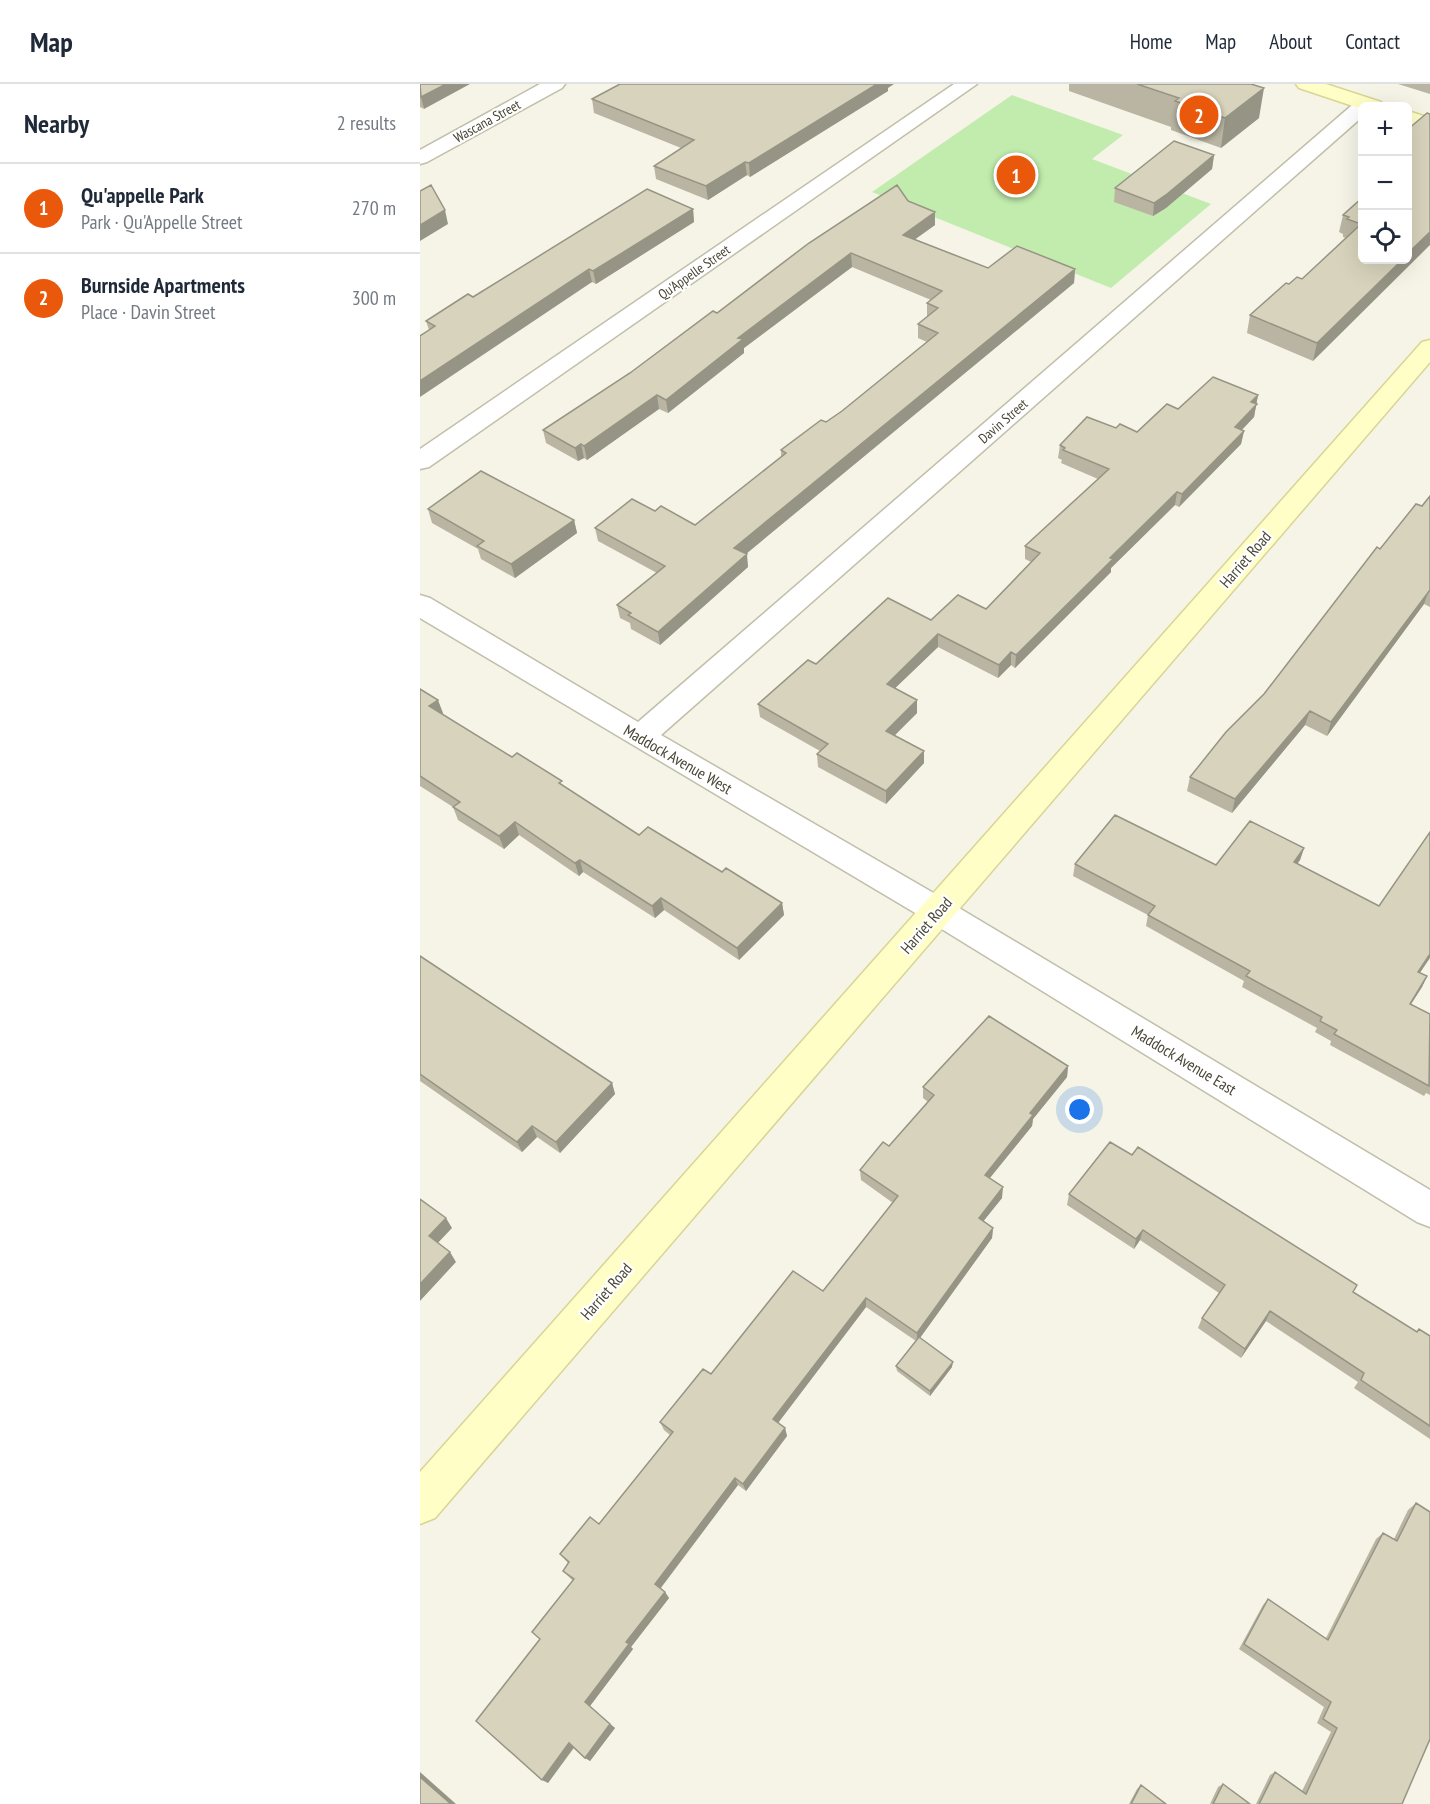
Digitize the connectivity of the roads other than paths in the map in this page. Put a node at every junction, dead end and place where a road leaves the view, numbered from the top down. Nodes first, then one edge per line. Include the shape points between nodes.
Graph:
1 (555, 84) edge
2 (967, 84) edge
3 (1306, 84) edge
4 (1361, 102) edge
5 (1358, 115) edge
6 (1412, 119) edge
7 (1430, 124) edge
8 (420, 158) edge
9 (1430, 347) edge
10 (420, 461) edge
11 (420, 605) edge
12 (640, 737) junction
13 (938, 911) junction
14 (1430, 1210) edge
15 (420, 1503) edge

1 - 8 street, Wascana Street
2 - 10 street, Qu'Appelle Street
3 - 4 main road
5 - 12 street, Davin Street
6 - 7 main road
9 - 13 main road, Harriet Road
11 - 12 street, Maddock Avenue West
12 - 13 street, Maddock Avenue West
13 - 14 street, Maddock Avenue East
13 - 15 main road, Harriet Road

